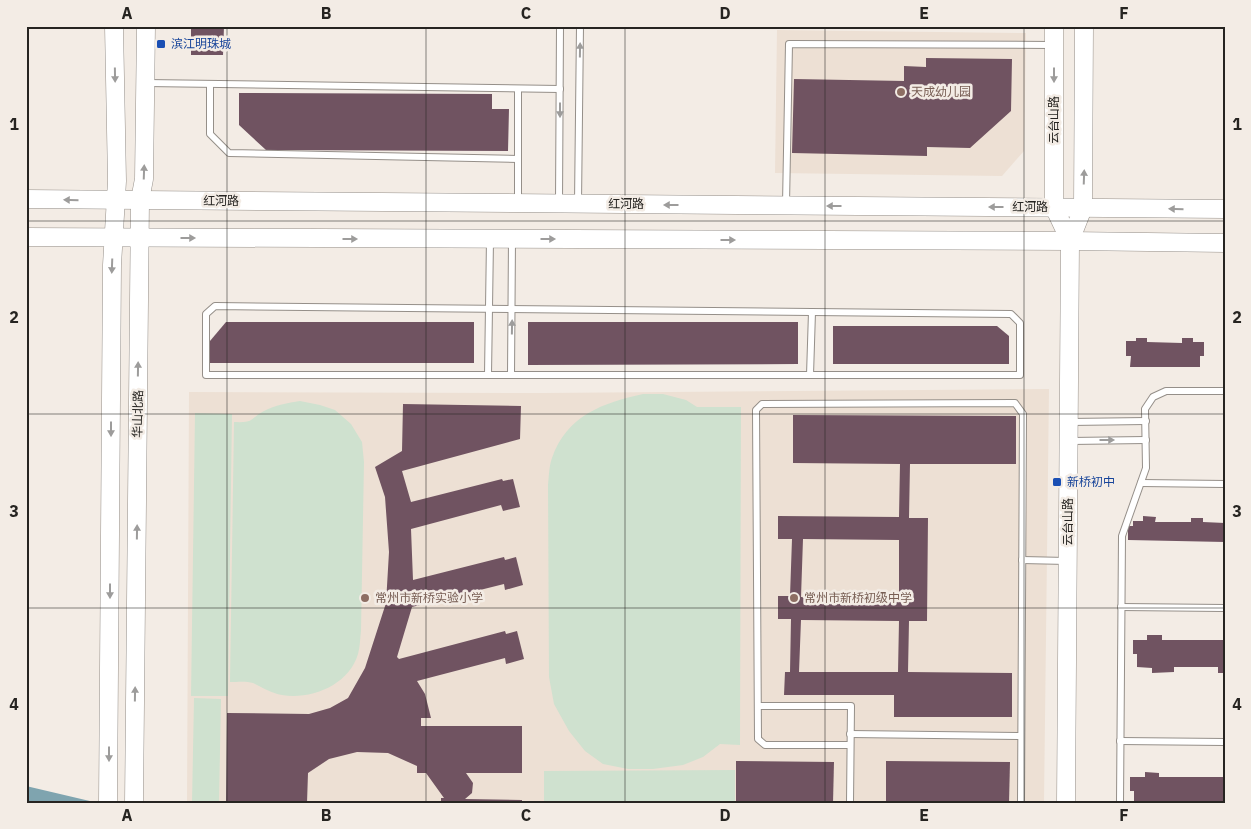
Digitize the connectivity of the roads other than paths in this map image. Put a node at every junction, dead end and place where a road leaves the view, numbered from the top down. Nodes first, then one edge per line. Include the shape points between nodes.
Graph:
1 (114, 26) edge
2 (146, 26) edge
3 (560, 26) edge
4 (580, 26) edge
5 (1054, 26) edge
6 (1084, 26) edge
7 (1055, 46) junction
8 (145, 83) junction
9 (210, 84) junction
10 (518, 89) junction
11 (560, 89) junction
12 (518, 159) junction
13 (26, 199) edge
14 (116, 200) junction
15 (140, 200) junction
16 (518, 204) junction
17 (559, 204) junction
18 (578, 204) junction
19 (786, 206) junction
20 (1054, 207) junction
21 (1083, 208) junction
22 (1225, 209) edge
23 (26, 237) edge
24 (113, 238) junction
25 (139, 238) junction
26 (490, 239) junction
27 (512, 239) junction
28 (1070, 241) junction
29 (1225, 243) edge
30 (489, 308) junction
31 (512, 309) junction
32 (812, 312) junction
33 (488, 375) junction
34 (511, 375) junction
35 (810, 375) junction
36 (1225, 391) edge
37 (1146, 421) junction
38 (1069, 422) junction
39 (1146, 440) junction
40 (1069, 441) junction
41 (1141, 483) junction
42 (1225, 484) edge
43 (1022, 560) junction
44 (1068, 561) junction
45 (1122, 607) junction
46 (1225, 608) edge
47 (758, 706) junction
48 (850, 734) junction
49 (1021, 736) junction
50 (1120, 741) junction
51 (1225, 742) edge
52 (850, 745) junction
53 (108, 798) edge
54 (134, 799) edge
55 (850, 803) edge
56 (1021, 803) edge
57 (1066, 803) edge
58 (1120, 803) edge

1 -> 14 street
2 - 8 street, 华山北路
3 - 11 lane
18 -> 4 lane
5 - 7 street, 云台山路
21 -> 6 street, 云台山路
7 - 19 lane via 789,44
7 -> 20 street, 云台山路
8 - 9 lane
15 -> 8 street, 华山北路 via 144,179
9 - 10 lane
9 - 12 lane via 210,134 229,153
10 - 11 lane
10 - 12 lane
11 -> 17 lane
12 - 16 lane
14 -> 13 street, 红河路
14 - 15 street, 红河路
14 - 24 street
15 - 16 street, 红河路
15 - 25 street, 华山北路
16 - 17 street, 红河路
17 - 18 street, 红河路
19 -> 18 street, 红河路
20 -> 19 street, 红河路
20 - 21 street, 红河路
20 - 28 street, 云台山路
22 -> 21 street, 红河路
21 - 28 street, 云台山路
23 - 24 street
24 - 25 street
24 -> 53 street
25 -> 26 street
54 -> 25 street, 华山北路
26 - 27 street
26 - 30 lane
27 -> 28 street
27 - 31 lane
28 - 29 street
28 - 38 street, 云台山路
30 - 31 lane
30 - 33 lane
30 - 33 lane via 215,306 206,314 206,375
31 - 32 lane
34 -> 31 lane
32 - 35 lane
32 - 35 lane via 1011,314 1020,323 1020,375
33 - 34 lane
34 - 35 lane
36 - 37 lane via 1166,391 1153,397 1145,408
37 - 38 lane
37 - 39 lane
38 - 40 street, 云台山路
40 -> 39 lane
39 - 41 lane via 1146,468
40 - 44 street, 云台山路
41 - 42 lane
41 - 45 lane via 1122,536
43 - 44 lane
43 - 47 lane via 1023,414 1015,403 762,404 756,410
43 - 49 lane
44 - 57 street, 云台山路
45 - 46 lane
45 - 50 lane
47 - 48 lane via 851,706
47 - 52 lane via 758,739 765,745
48 - 49 lane
48 - 52 lane
49 - 56 lane
50 - 51 lane
50 - 58 lane
52 - 55 lane

